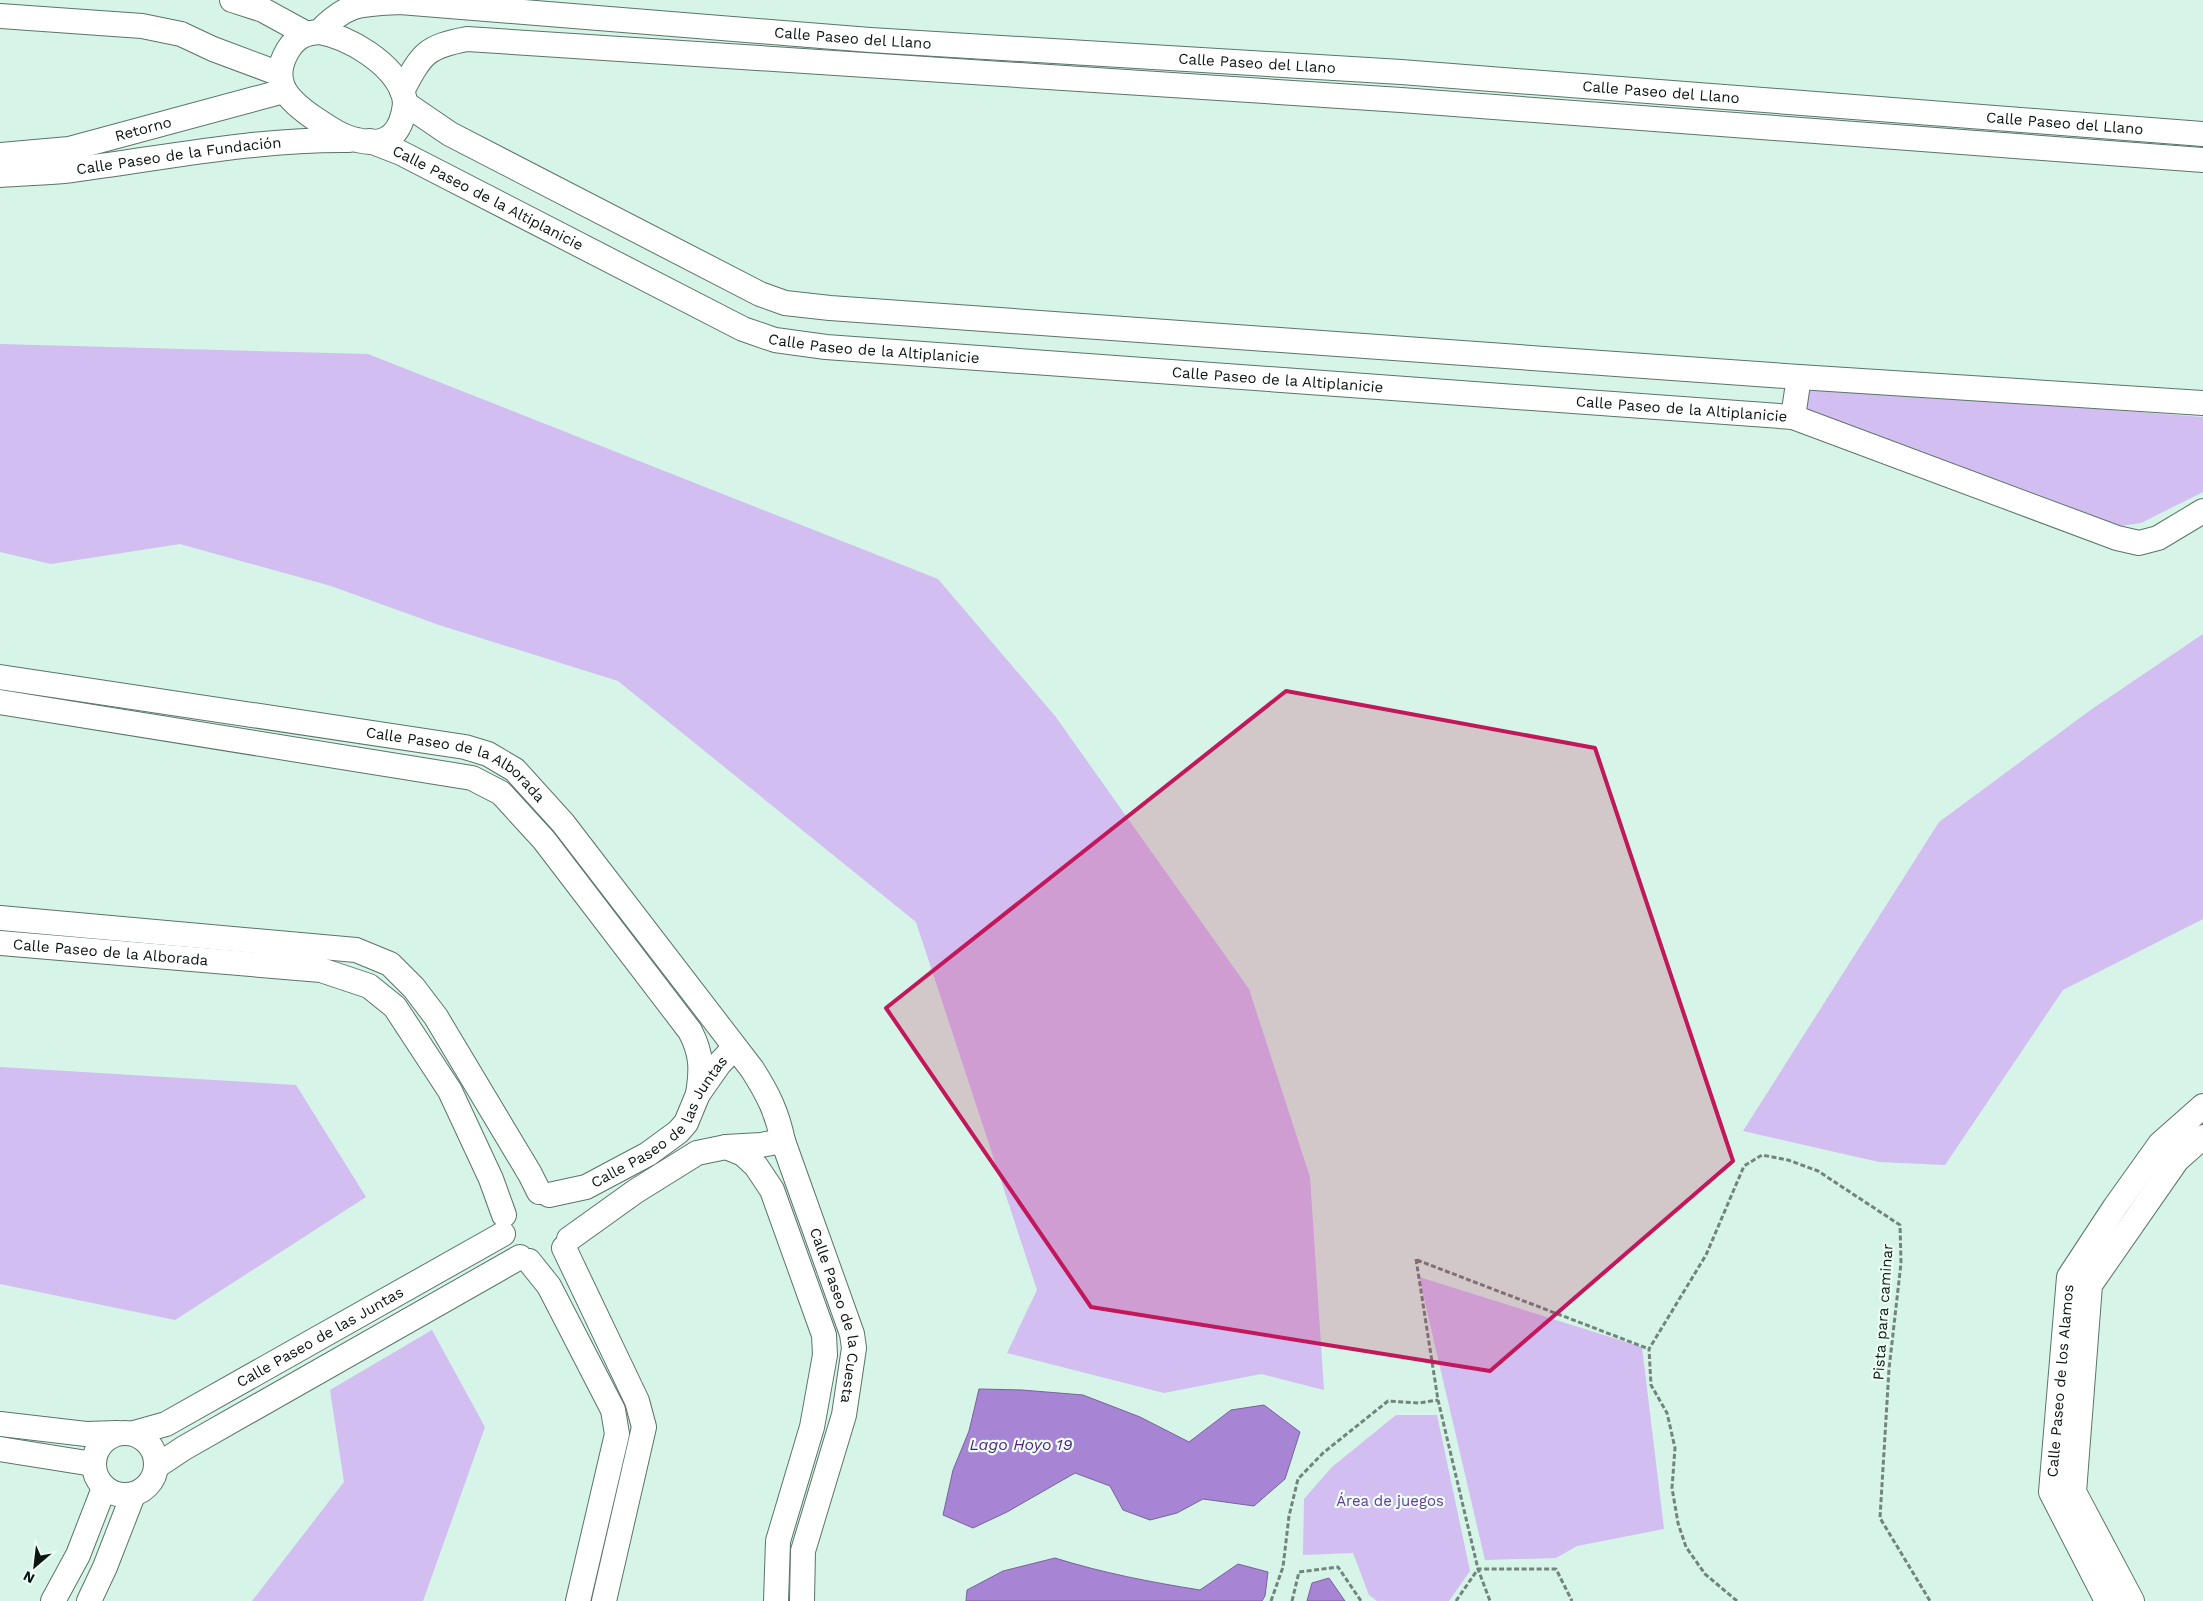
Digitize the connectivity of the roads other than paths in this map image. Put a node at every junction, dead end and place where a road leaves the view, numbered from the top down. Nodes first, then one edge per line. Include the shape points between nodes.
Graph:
1 (232, 0) edge
2 (0, 16) edge
3 (312, 32) junction
4 (870, 40) junction
5 (868, 66) junction
6 (1401, 72) junction
7 (282, 82) junction
8 (404, 98) junction
9 (1401, 100) junction
10 (2059, 124) junction
11 (2203, 134) edge
12 (363, 141) junction
13 (2057, 148) junction
14 (0, 155) edge
15 (2203, 160) edge
16 (0, 175) edge
17 (830, 308) junction
18 (1285, 340) junction
19 (826, 347) junction
20 (1799, 377) junction
21 (1281, 378) junction
22 (2203, 403) edge
23 (1793, 417) junction
24 (2203, 511) edge
25 (0, 677) edge
26 (50, 685) junction
27 (0, 702) edge
28 (47, 710) junction
29 (455, 745) junction
30 (449, 774) junction
31 (0, 918) edge
32 (241, 940) junction
33 (0, 943) edge
34 (237, 963) junction
35 (734, 1048) junction
36 (768, 1093) joint
37 (698, 1094) junction
38 (2203, 1106) edge
39 (686, 1123) junction
40 (2203, 1137) edge
41 (783, 1141) junction
42 (716, 1149) junction
43 (2152, 1174) junction
44 (544, 1194) junction
45 (504, 1225) junction
46 (567, 1243) junction
47 (524, 1259) junction
48 (0, 1424) edge
49 (2068, 1427) junction
50 (126, 1433) junction
51 (0, 1449) edge
52 (804, 1452) junction
53 (830, 1460) junction
54 (93, 1464) junction
55 (157, 1466) junction
56 (104, 1488) junction
57 (133, 1495) junction
58 (53, 1601) edge
59 (89, 1601) edge
60 (578, 1601) edge
61 (604, 1601) edge
62 (776, 1601) edge
63 (802, 1601) edge
64 (2106, 1601) edge
65 (2132, 1601) edge

1 - 3 street
2 - 7 street via 142,26 181,34
3 - 4 street, Calle Paseo del Llano via 346,9 360,4 400,2
3 - 7 street via 293,42 283,58
3 - 8 street via 334,35 378,61 393,76
4 - 5 street
4 - 6 street, Calle Paseo del Llano
5 - 8 street, Calle Paseo del Llano via 467,39 441,44 426,53 418,62
5 - 9 street, Calle Paseo del Llano
6 - 9 street
6 - 10 street, Calle Paseo del Llano
7 - 12 street via 296,106 333,131
7 - 14 street, Retorno via 69,149
8 - 12 street via 401,125 394,136 385,141
8 - 17 street via 450,134 760,294 785,303
9 - 13 street, Calle Paseo del Llano
10 - 11 street, Calle Paseo del Llano
10 - 13 street
12 - 16 street, Calle Paseo de la Fundación via 304,139 71,170
12 - 19 street, Calle Paseo de la Altiplanicie via 401,153 743,329 774,340
13 - 15 street, Calle Paseo del Llano
17 - 18 street
17 - 19 street
18 - 20 street
18 - 21 street
19 - 21 street, Calle Paseo de la Altiplanicie
20 - 22 street
20 - 23 street
21 - 23 street, Calle Paseo de la Altiplanicie
23 - 24 street, Calle Paseo de la Altiplanicie via 2117,538 2138,543 2158,538
25 - 26 street, Calle Paseo de la Alborada
26 - 28 street
26 - 29 street, Calle Paseo de la Alborada
27 - 28 street, Calle Paseo de la Alborada
28 - 30 street, Calle Paseo de la Alborada
29 - 30 street
29 - 35 street, Calle Paseo de la Alborada via 488,754 515,770 563,823
30 - 37 street, Calle Paseo de la Alborada via 472,778 501,793 544,840 690,1031 699,1048 701,1073
31 - 32 street, Calle Paseo de la Alborada
32 - 34 street
32 - 44 street, Calle Paseo de la Alborada via 356,950 390,964 414,988 436,1018
33 - 34 street, Calle Paseo de la Alborada
34 - 45 street, Calle Paseo de la Alborada via 321,970 369,986 395,1007 450,1090 491,1179
35 - 36 street, Calle Paseo de la Alborada
35 - 37 street, Calle Paseo de las Juntas
36 - 41 street, Calle Paseo de la Cuesta
37 - 39 street, Calle Paseo de las Juntas
38 - 43 street, Calle Paseo de los Alamos via 2160,1144
39 - 42 street
39 - 44 street, Calle Paseo de las Juntas via 648,1154 623,1169 586,1187
40 - 43 street, Calle Paseo de los Alamos via 2177,1160
41 - 42 street
41 - 53 street, Calle Paseo de la Cuesta via 852,1334 854,1348 844,1415
42 - 46 street via 636,1191
42 - 52 street, Calle Paseo de la Cuesta via 743,1154 756,1166 772,1190 824,1335 825,1355 812,1427
43 - 49 street, Calle Paseo de los Alamos via 2069,1277
44 - 45 street via 525,1195 516,1200
44 - 46 street via 561,1203 567,1211 570,1220
45 - 47 street via 512,1252
45 - 50 street, Calle Paseo de las Juntas via 166,1424
46 - 47 street via 548,1260
46 - 61 street via 638,1401 644,1427
47 - 55 street, Calle Paseo de las Juntas
47 - 60 street via 549,1286 613,1410 617,1434
48 - 50 street via 86,1434
49 - 64 street, Calle Paseo de los Alamos via 2051,1492
49 - 65 street, Calle Paseo de los Alamos via 2074,1492
50 - 54 street via 104,1440 96,1450
50 - 55 street via 144,1438 156,1456
51 - 54 street
52 - 53 street
52 - 62 street, Calle Paseo de la Cuesta via 778,1541
53 - 63 street, Calle Paseo de la Cuesta via 803,1551
54 - 56 street
55 - 57 street via 154,1478
56 - 57 street via 118,1495
56 - 58 street via 78,1555
57 - 59 street via 106,1567

